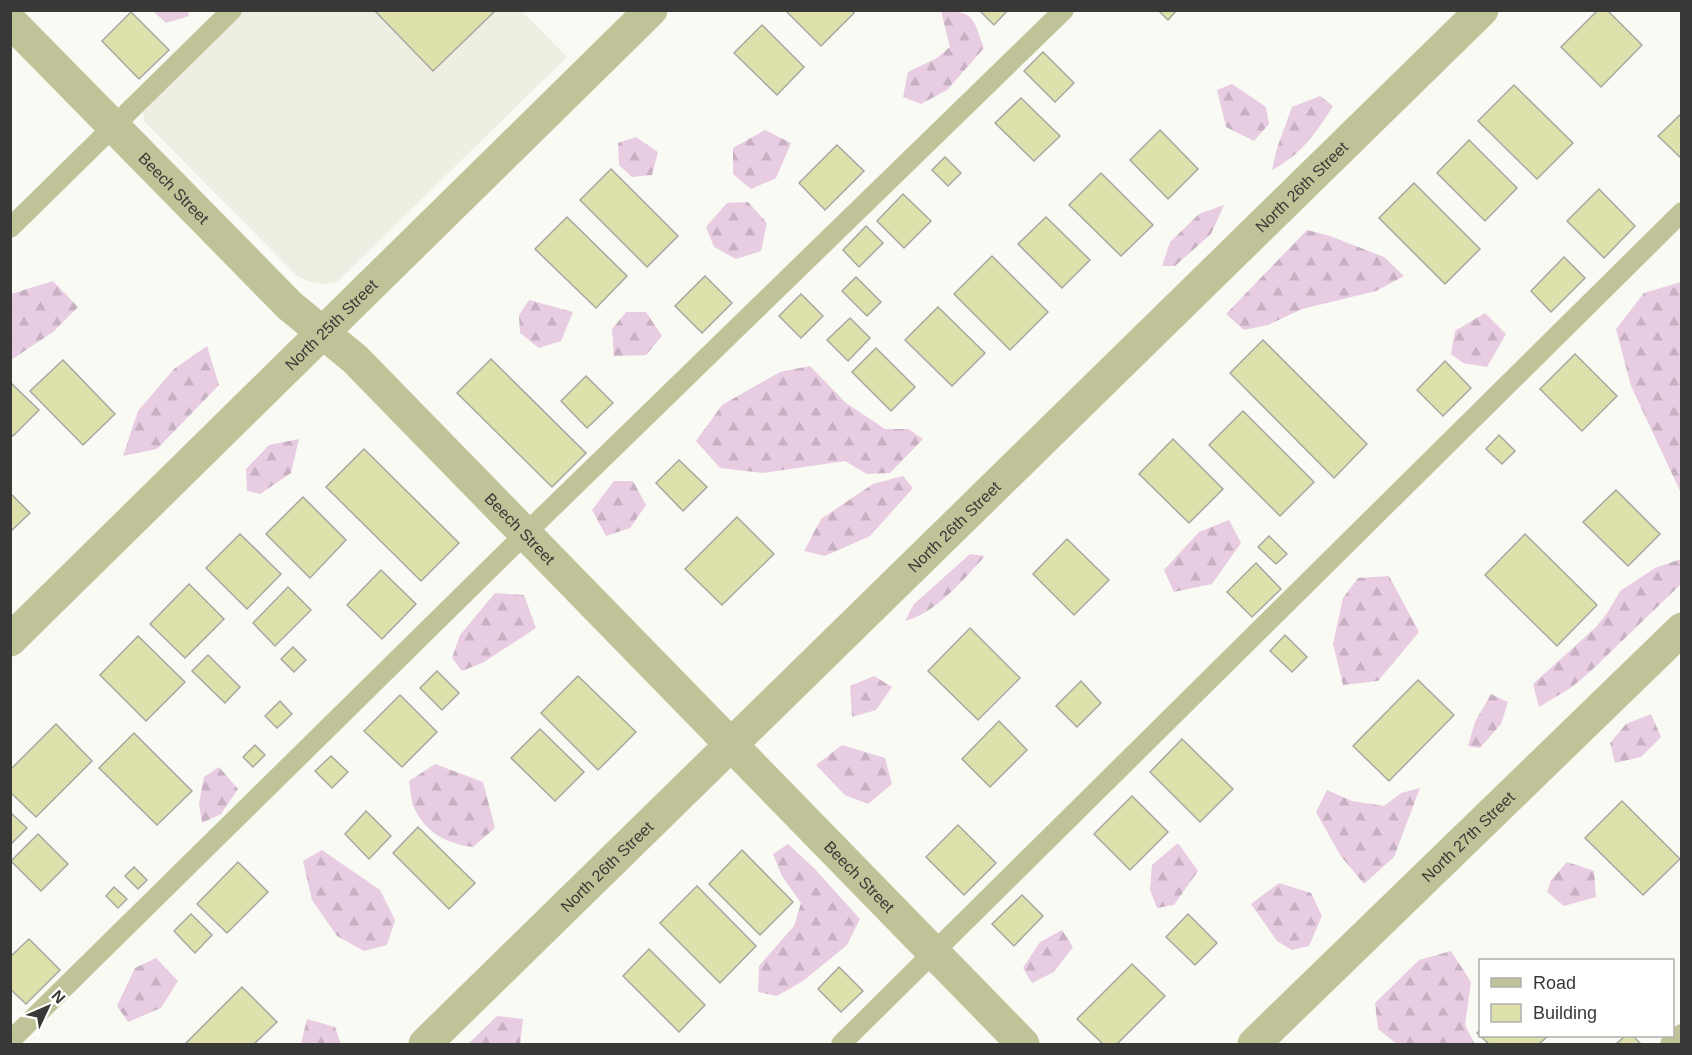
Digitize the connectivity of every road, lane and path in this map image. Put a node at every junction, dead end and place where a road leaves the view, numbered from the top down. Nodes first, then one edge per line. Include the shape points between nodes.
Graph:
1 (232, 10) edge
2 (651, 10) edge
3 (1064, 10) edge
4 (1482, 10) edge
5 (10, 21) edge
6 (114, 126) junction
7 (1682, 212) edge
8 (10, 228) edge
9 (323, 333) junction
10 (525, 534) junction
11 (1682, 629) edge
12 (10, 640) edge
13 (731, 744) junction
14 (934, 953) junction
15 (1682, 1034) edge
16 (10, 1041) edge
17 (426, 1044) edge
18 (841, 1044) edge
19 (1023, 1044) edge
20 (1254, 1044) edge
21 (1670, 1044) edge

1 - 6 lane
2 - 9 street, North 25th Street
3 - 10 lane
4 - 13 street, North 26th Street
5 - 6 street, Beech Street
6 - 8 lane
6 - 9 street, Beech Street via 290,306
7 - 14 lane
9 - 10 street, Beech Street via 355,359
9 - 12 street, North 25th Street
10 - 13 street, Beech Street
10 - 16 lane
11 - 20 street, North 27th Street
13 - 14 street, Beech Street
13 - 17 street, North 26th Street
14 - 18 lane
14 - 19 street, Beech Street
15 - 21 lane

